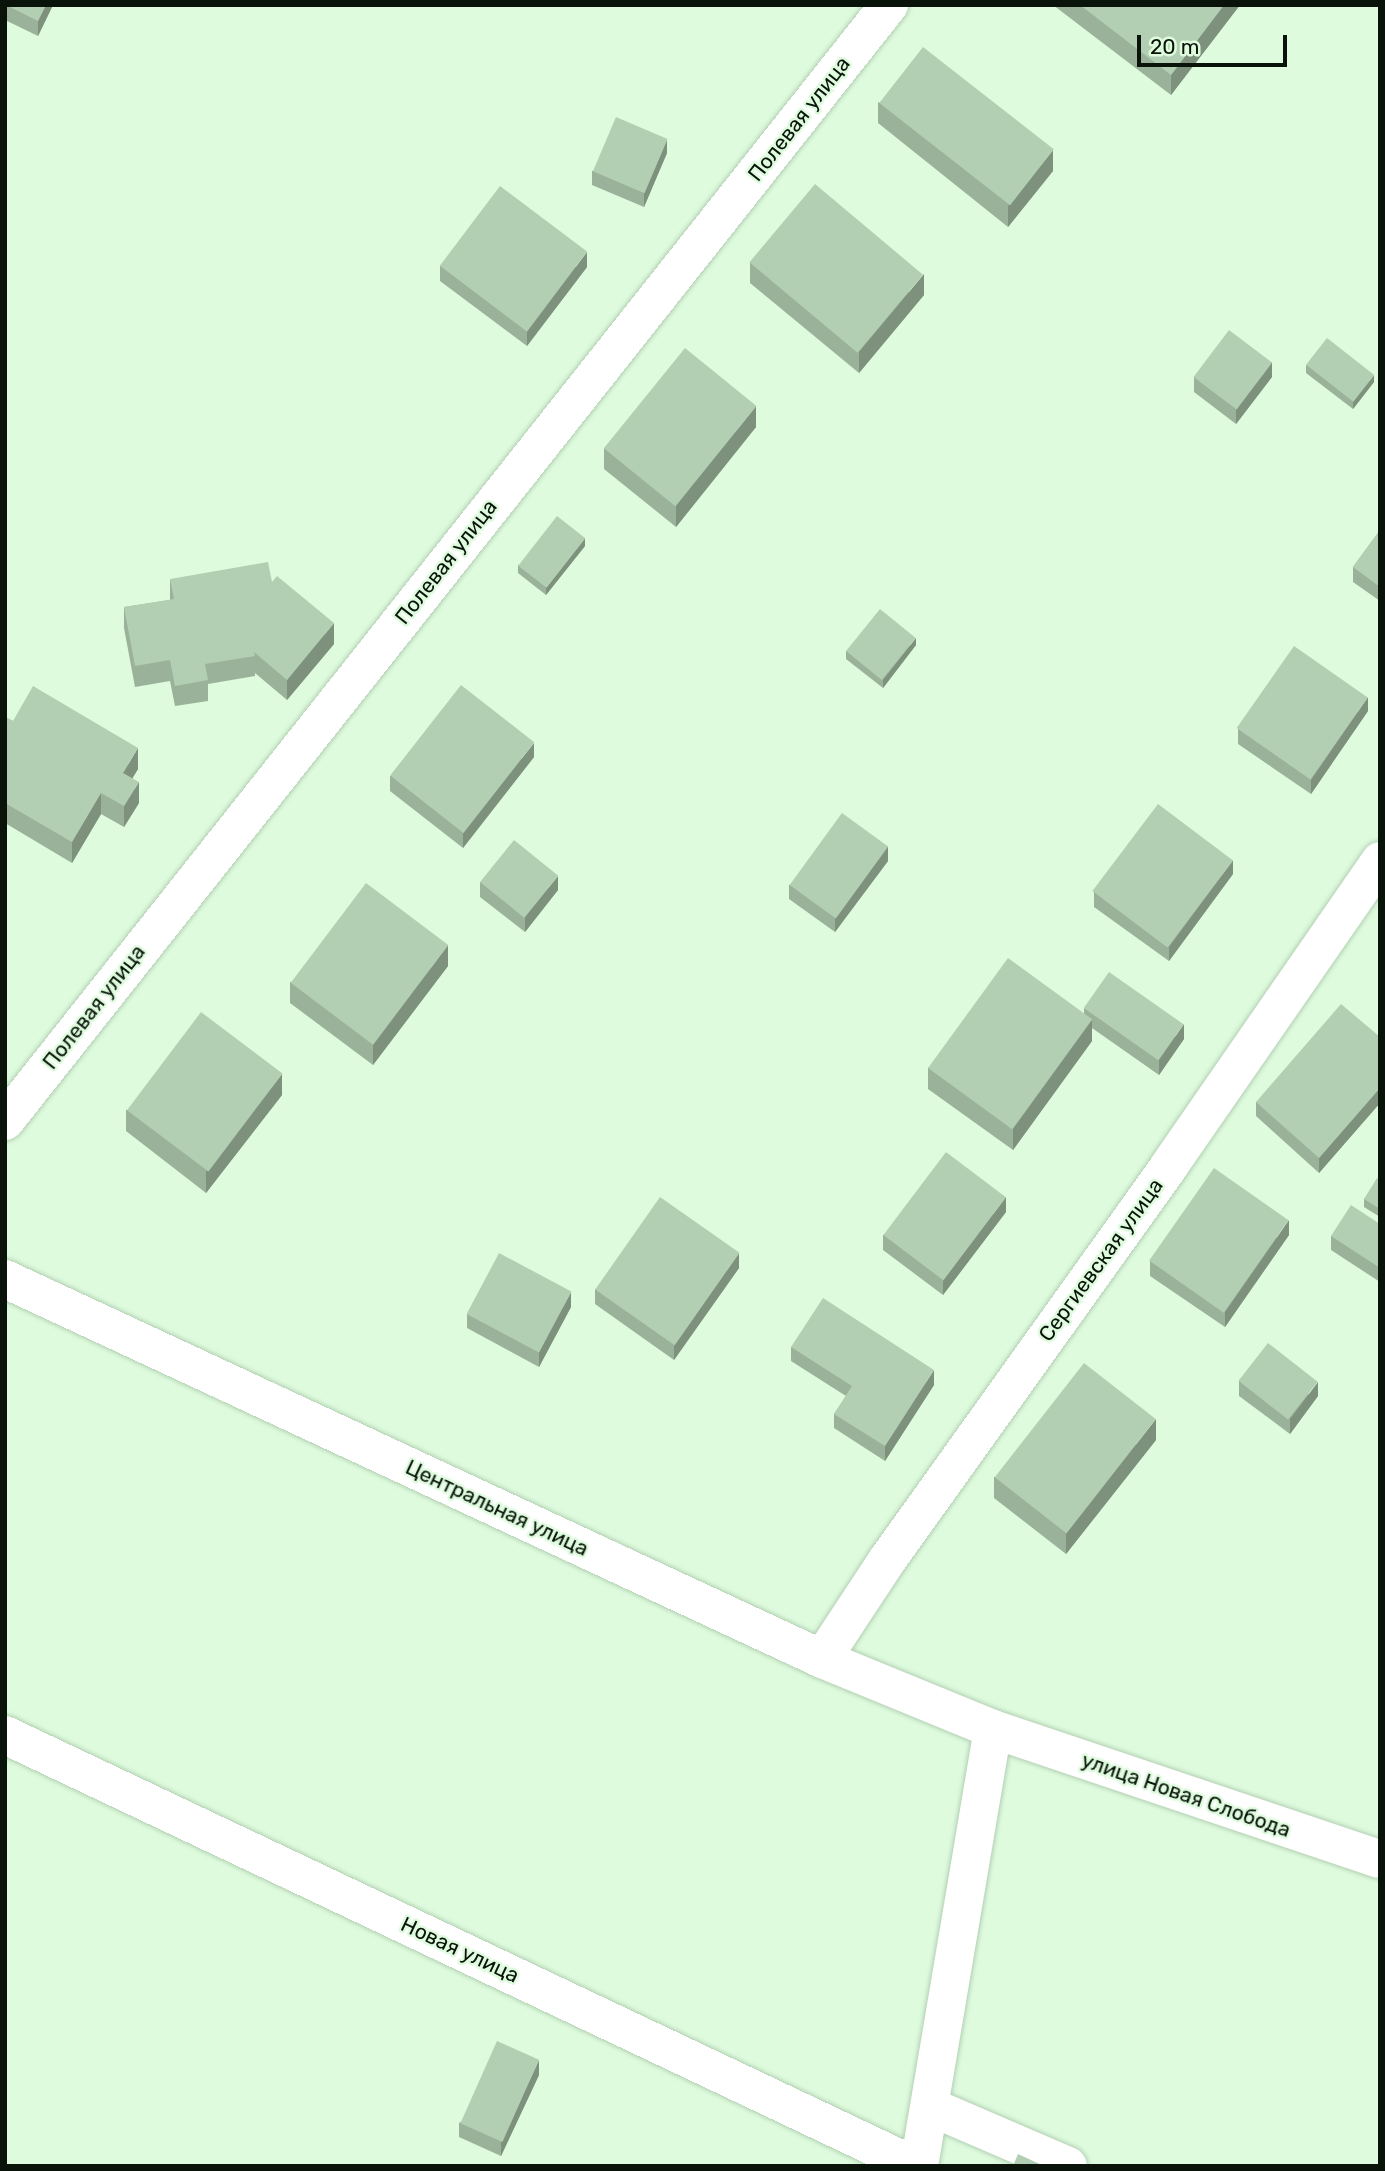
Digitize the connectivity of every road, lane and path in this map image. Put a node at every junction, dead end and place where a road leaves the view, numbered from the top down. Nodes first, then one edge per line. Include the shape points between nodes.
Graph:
1 (889, 5) edge
2 (1380, 861) edge
3 (5, 1121) edge
4 (5, 1279) edge
5 (822, 1659) junction
6 (993, 1729) junction
7 (5, 1735) edge
8 (1380, 1859) edge
9 (931, 2107) junction
10 (917, 2166) edge
11 (1068, 2166) edge

1 - 3 street, Полевая улица
2 - 5 street, Сергиевская улица
4 - 5 street, Центральная улица
5 - 6 street, Центральная улица
6 - 8 street, улица Новая Слобода
6 - 9 street
7 - 10 street, Новая улица
9 - 10 street
9 - 11 street

